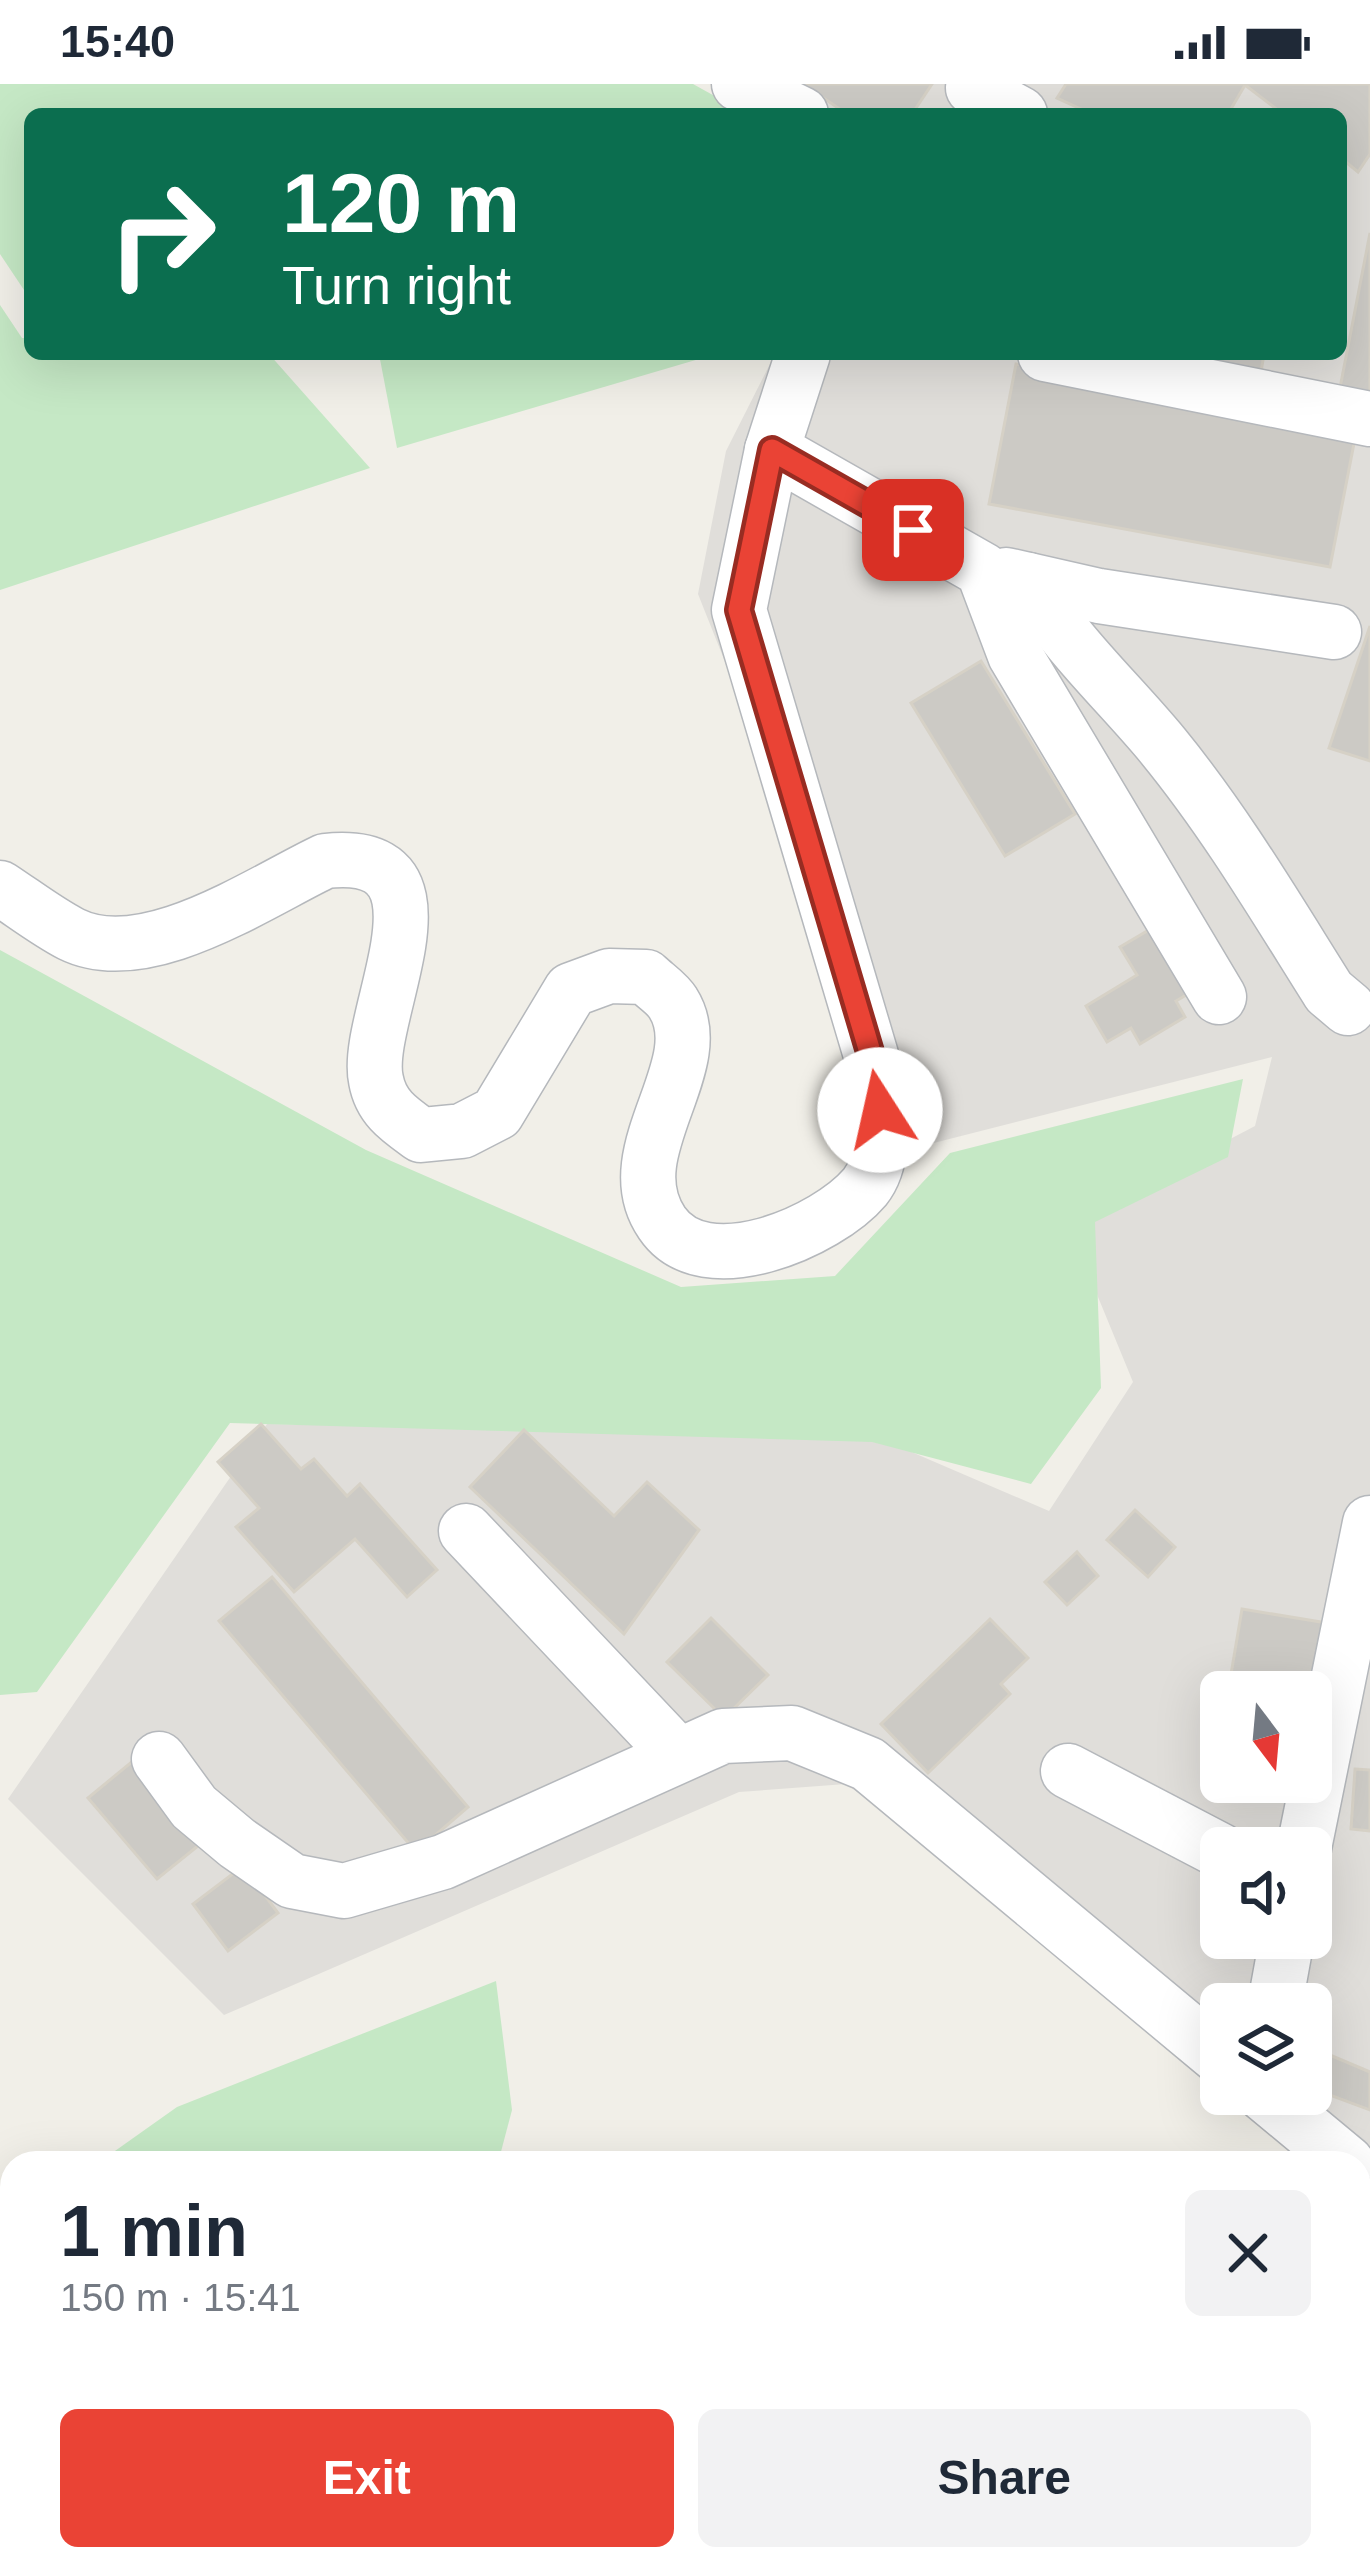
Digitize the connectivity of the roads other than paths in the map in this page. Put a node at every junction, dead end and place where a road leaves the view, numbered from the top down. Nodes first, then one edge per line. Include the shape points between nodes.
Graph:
1 (739, 84) edge
2 (968, 95) edge
3 (789, 108) edge
4 (1004, 108) edge
5 (801, 360) edge
6 (1076, 360) edge
7 (1370, 419) edge
8 (772, 450) junction
9 (1006, 575) junction
10 (1334, 632) dead end
11 (0, 888) edge
12 (1219, 997) dead end
13 (1348, 1008) dead end
14 (1370, 1523) edge
15 (466, 1531) dead end
16 (676, 1753) junction
17 (159, 1759) dead end
18 (1068, 1771) dead end
19 (1308, 1827) edge
20 (1200, 1840) edge
21 (1200, 2041) edge
22 (1289, 2115) edge
23 (1333, 2151) edge

1 - 3 lane
2 - 4 lane
5 - 8 lane
6 - 7 lane
8 - 9 lane
8 - 11 lane via 739,610 878,1079 881,1140 867,1185 822,1219 732,1254 691,1247 662,1224 649,1189 650,1149 685,1040 673,1003 646,977 609,976 571,990 497,1113 462,1131 421,1135 388,1111 374,1077 403,920 382,871 355,857 325,861 161,940 118,944 74,936
9 - 10 lane
9 - 12 lane via 1015,656
9 - 13 lane via 1160,742 1233,838 1329,992
14 - 19 lane
15 - 16 lane
16 - 17 lane via 443,1862 344,1891 292,1881 237,1843 194,1808
16 - 21 lane via 723,1736 791,1733 868,1764
18 - 20 lane
22 - 23 lane

